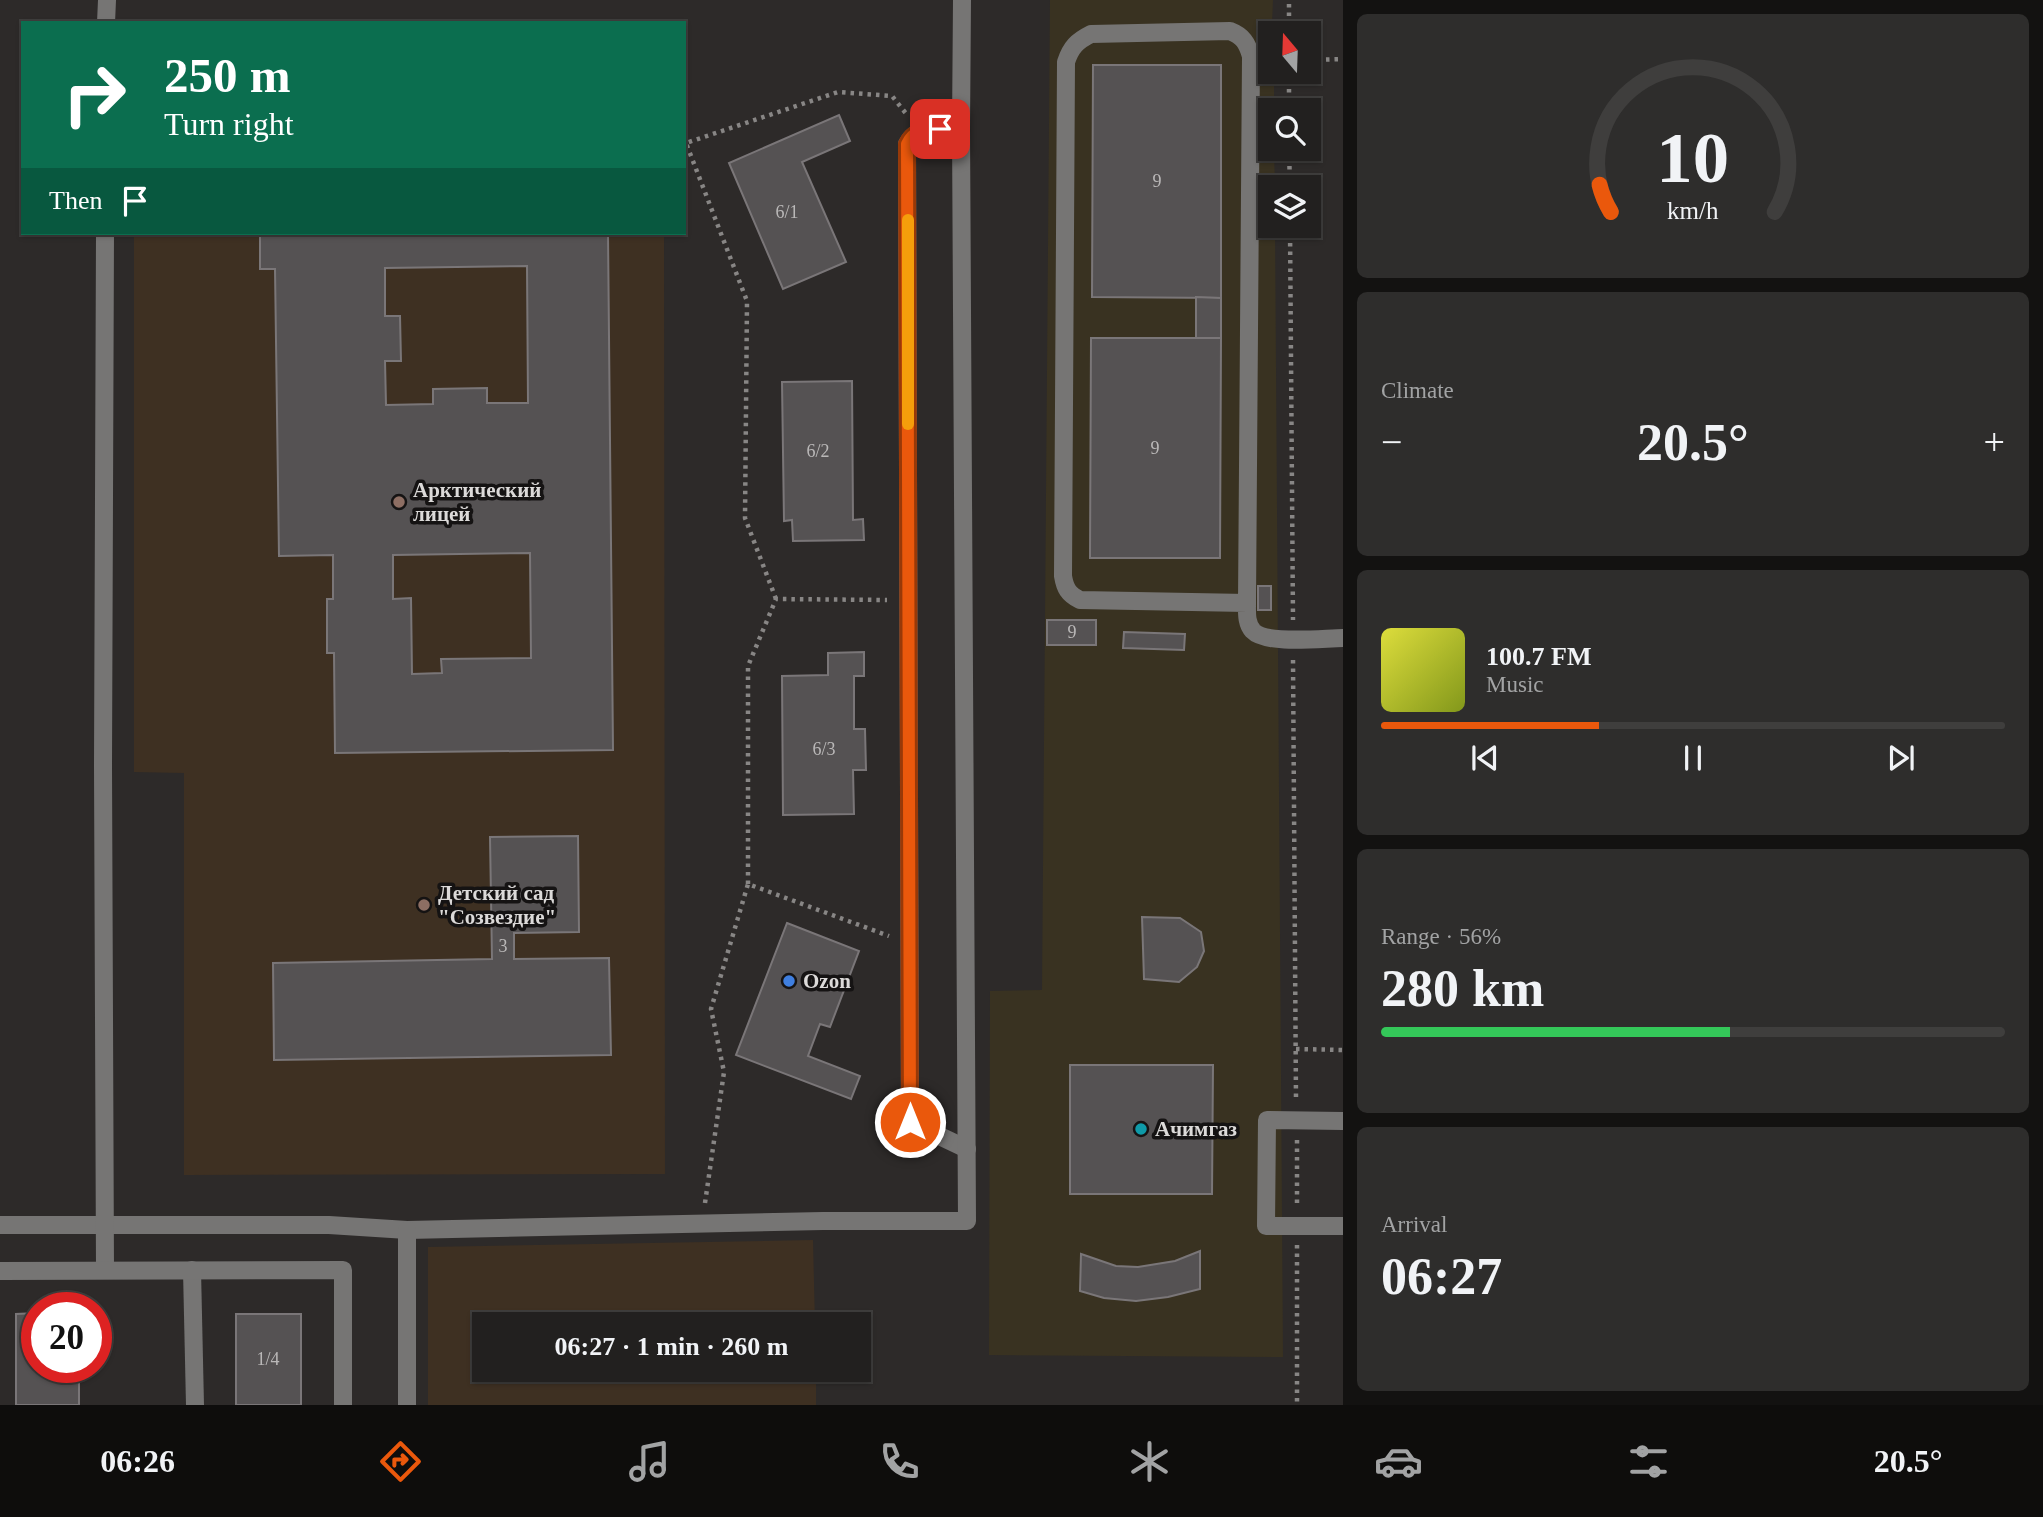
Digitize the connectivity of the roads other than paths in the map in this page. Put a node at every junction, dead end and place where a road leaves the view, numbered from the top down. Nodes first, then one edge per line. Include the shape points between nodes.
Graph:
1 (107, 0) edge
2 (962, 0) edge
3 (106, 21) edge
4 (961, 128) junction
5 (105, 235) edge
6 (1247, 603) junction
7 (1343, 638) edge
8 (1343, 1121) edge
9 (967, 1149) junction
10 (0, 1225) edge
11 (104, 1225) junction
12 (1343, 1226) edge
13 (407, 1230) junction
14 (105, 1270) junction
15 (192, 1270) junction
16 (0, 1271) edge
17 (195, 1405) edge
18 (343, 1405) edge
19 (407, 1405) edge

1 - 3 lane
2 - 4 lane
4 - 9 lane
4 - 9 lane via 919,131 907,144 910,1122
5 - 11 lane
6 - 6 lane via 1251,56 1240,36 1230,31 1091,34 1078,40 1066,62 1065,587 1080,600
6 - 7 lane via 1254,632 1265,637
8 - 12 lane via 1267,1120 1266,1226
9 - 13 lane via 967,1222
10 - 11 lane
11 - 13 lane via 329,1225
11 - 14 lane
13 - 19 lane
14 - 15 lane
14 - 16 lane
15 - 17 lane
15 - 18 lane via 343,1270

